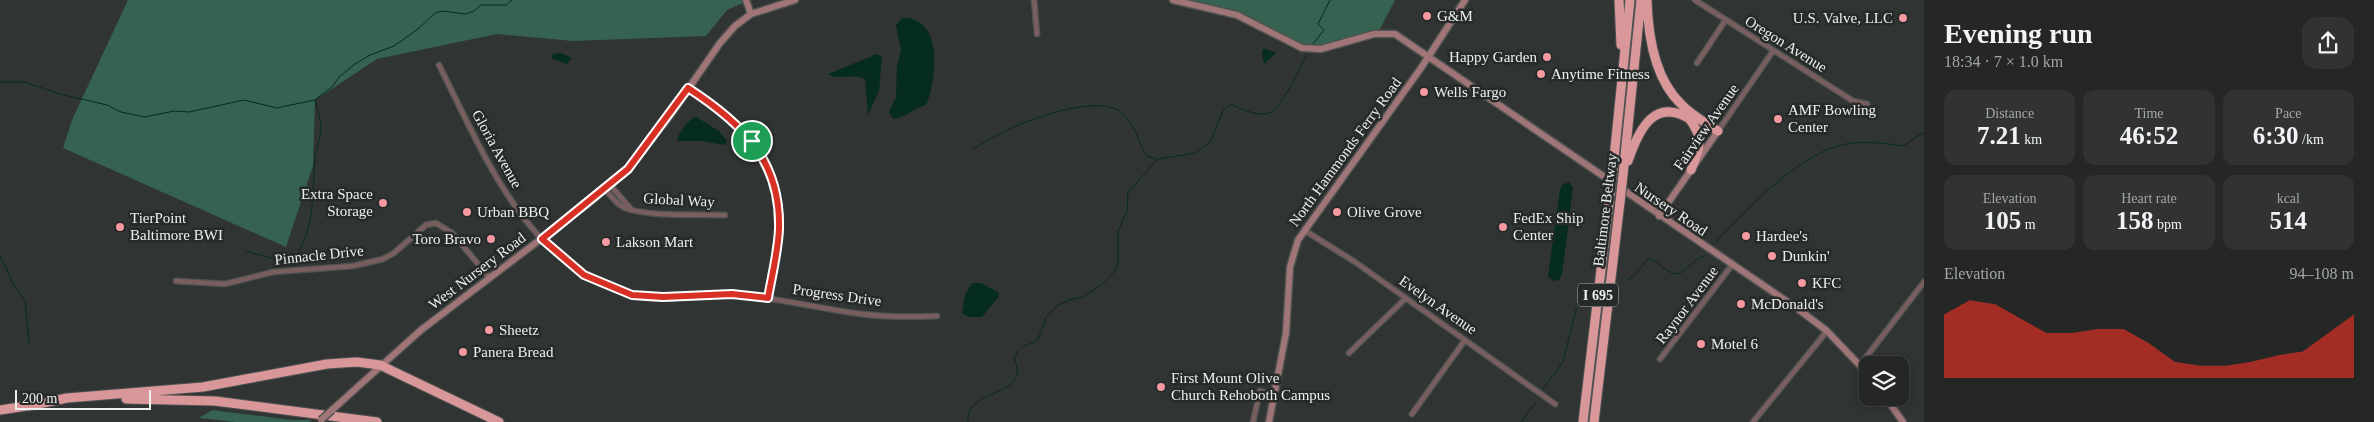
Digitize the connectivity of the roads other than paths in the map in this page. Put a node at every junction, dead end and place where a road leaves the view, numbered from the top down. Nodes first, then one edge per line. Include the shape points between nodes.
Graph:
1 (746, 0) edge
2 (795, 0) edge
3 (1034, 0) edge
4 (1173, 0) edge
5 (1465, 0) edge
6 (1619, 0) edge
7 (1630, 0) edge
8 (1641, 0) edge
9 (1647, 0) edge
10 (1694, 0) edge
11 (752, 14) junction
12 (1725, 21) junction
13 (1037, 34) dead end
14 (1773, 51) junction
15 (1429, 56) junction
16 (1697, 63) dead end
17 (439, 65) dead end
18 (1622, 85) junction
19 (688, 88) junction
20 (1867, 104) dead end
21 (1688, 117) junction
22 (1716, 134) junction
23 (1691, 170) junction
24 (1623, 175) junction
25 (608, 187) junction
26 (725, 216) dead end
27 (1659, 216) junction
28 (1304, 230) junction
29 (542, 239) junction
30 (1732, 265) junction
31 (489, 277) junction
32 (176, 282) dead end
33 (1924, 282) edge
34 (768, 298) junction
35 (1406, 298) junction
36 (937, 316) dead end
37 (1827, 332) junction
38 (1604, 336) junction
39 (1465, 340) junction
40 (1349, 353) dead end
41 (1866, 356) edge
42 (1660, 359) dead end
43 (1859, 363) edge
44 (380, 365) junction
45 (1274, 395) junction
46 (1586, 395) junction
47 (1555, 404) dead end
48 (28, 406) junction
49 (1892, 406) edge
50 (0, 410) edge
51 (1412, 414) dead end
52 (320, 422) edge
53 (377, 422) edge
54 (499, 422) edge
55 (1254, 422) edge
56 (1269, 422) edge
57 (1578, 422) edge
58 (1582, 422) edge
59 (1594, 422) edge
60 (1600, 422) edge
61 (1752, 422) edge
62 (1903, 422) edge

1 - 11 main road
2 - 11 main road, West Nursery Road
3 - 13 street
4 - 15 main road via 1238,16 1302,48 1321,49 1386,32 1395,34
5 - 15 main road, North Hammonds Ferry Road
6 - 18 highway
7 - 18 highway, Baltimore Beltway / I 695
8 - 24 highway, Baltimore Beltway / I 695
9 - 22 highway via 1655,53 1668,88 1681,105
10 - 12 street, Oregon Avenue
11 - 19 main road, West Nursery Road via 727,33
12 - 14 street, Oregon Avenue
12 - 16 street
14 - 20 street, Oregon Avenue via 1853,101
14 - 22 street, Fairview Avenue
15 - 27 main road, Nursery Road
15 - 28 main road, North Hammonds Ferry Road
17 - 29 street, Gloria Avenue via 502,187
18 - 46 highway, Baltimore Beltway / I 695, bridge
19 - 25 main road, West Nursery Road via 639,157
19 - 34 street via 742,128 769,173 779,229
21 - 22 highway
21 - 23 highway via 1700,138
21 - 24 highway via 1677,112 1664,112 1650,120 1639,134
22 - 23 main road, Fairview Avenue
23 - 27 main road, Fairview Avenue
24 - 38 highway, Baltimore Beltway / I 695, bridge
25 - 26 street, Global Way via 620,205 631,209
25 - 29 main road, West Nursery Road
27 - 30 main road, Nursery Road
28 - 35 street, Evelyn Avenue
28 - 45 main road, North Hammonds Ferry Road via 1290,267 1286,333
29 - 31 main road, West Nursery Road
29 - 34 street, Progress Drive via 584,275 632,295 732,294
30 - 37 main road, Nursery Road
30 - 42 street, Raynor Avenue
31 - 32 street, Pinnacle Drive via 452,233 436,223 426,225 383,259 353,266 273,272 225,284
31 - 44 main road, West Nursery Road
33 - 41 street
34 - 36 street, Progress Drive via 861,314
35 - 39 street, Evelyn Avenue
35 - 40 street
37 - 43 main road, Nursery Road
37 - 61 street
38 - 59 highway, Baltimore Beltway / I 695
38 - 60 highway
39 - 47 street, Evelyn Avenue
39 - 51 street
44 - 48 highway via 339,362 203,387 67,398
44 - 52 main road, West Nursery Road, bridge
44 - 54 highway
45 - 55 street via 1260,391
45 - 56 main road, North Hammonds Ferry Road
46 - 57 highway
46 - 58 highway, Baltimore Beltway / I 695
48 - 50 highway
48 - 53 highway via 109,399 182,399 263,406
49 - 62 main road

